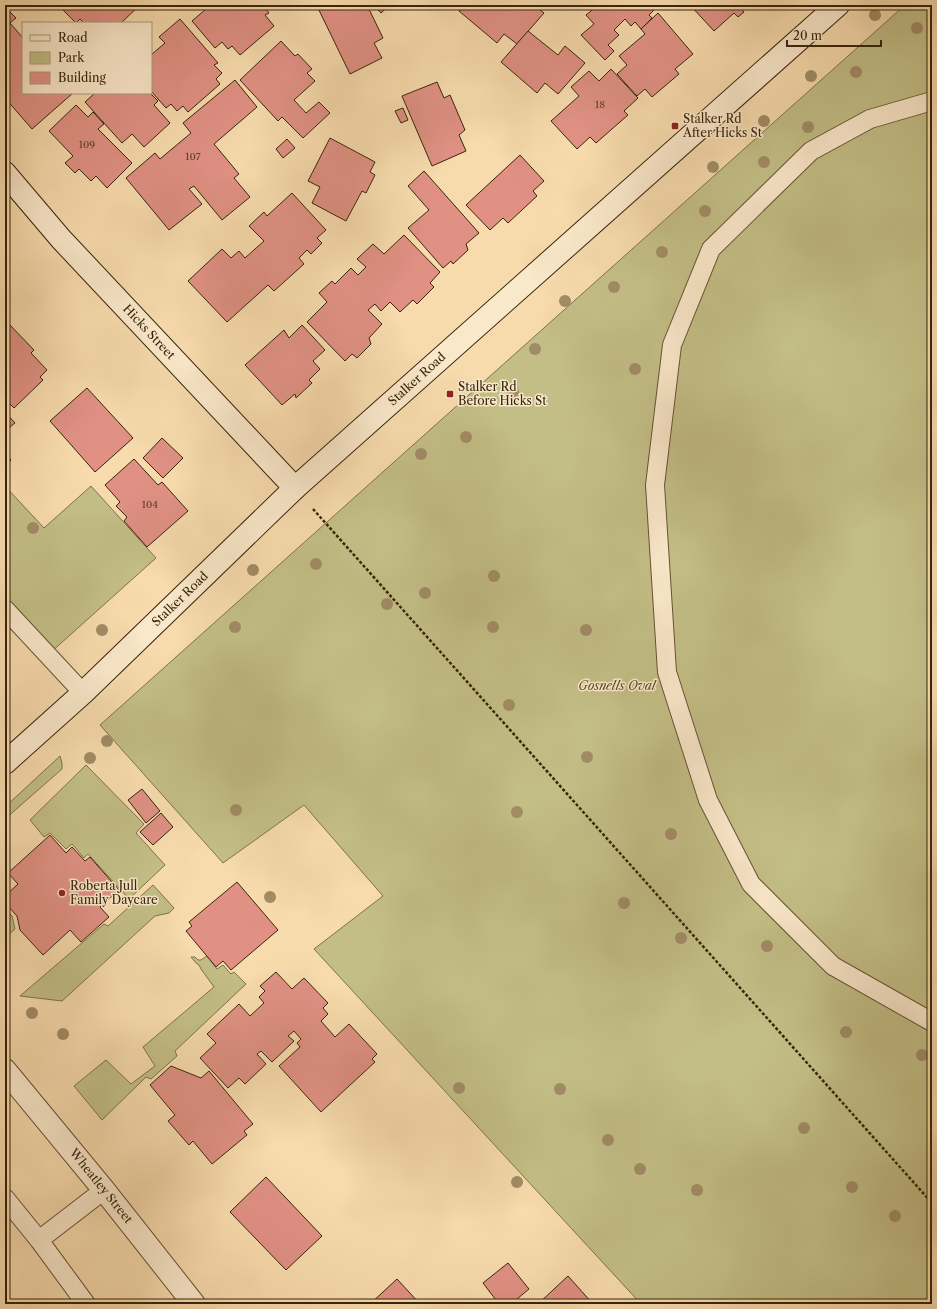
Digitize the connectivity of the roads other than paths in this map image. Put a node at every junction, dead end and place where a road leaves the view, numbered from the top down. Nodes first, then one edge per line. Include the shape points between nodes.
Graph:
1 (838, 5) edge
2 (932, 101) edge
3 (5, 173) edge
4 (295, 488) junction
5 (5, 609) edge
6 (83, 693) junction
7 (5, 763) edge
8 (932, 1022) edge
9 (5, 1070) edge
10 (104, 1190) junction
11 (5, 1198) edge
12 (39, 1240) junction
13 (86, 1304) edge
14 (194, 1304) edge

1 - 4 main road, Stalker Road
2 - 8 lane via 870,119 811,151 712,249 672,345 655,485 668,672 708,800 751,884 833,966
3 - 4 main road, Hicks Street via 61,239
4 - 6 main road, Stalker Road
5 - 6 lane
6 - 7 main road, Stalker Road
9 - 10 main road, Wheatley Street
10 - 12 lane
10 - 14 main road, Wheatley Street
11 - 12 lane
12 - 13 lane

